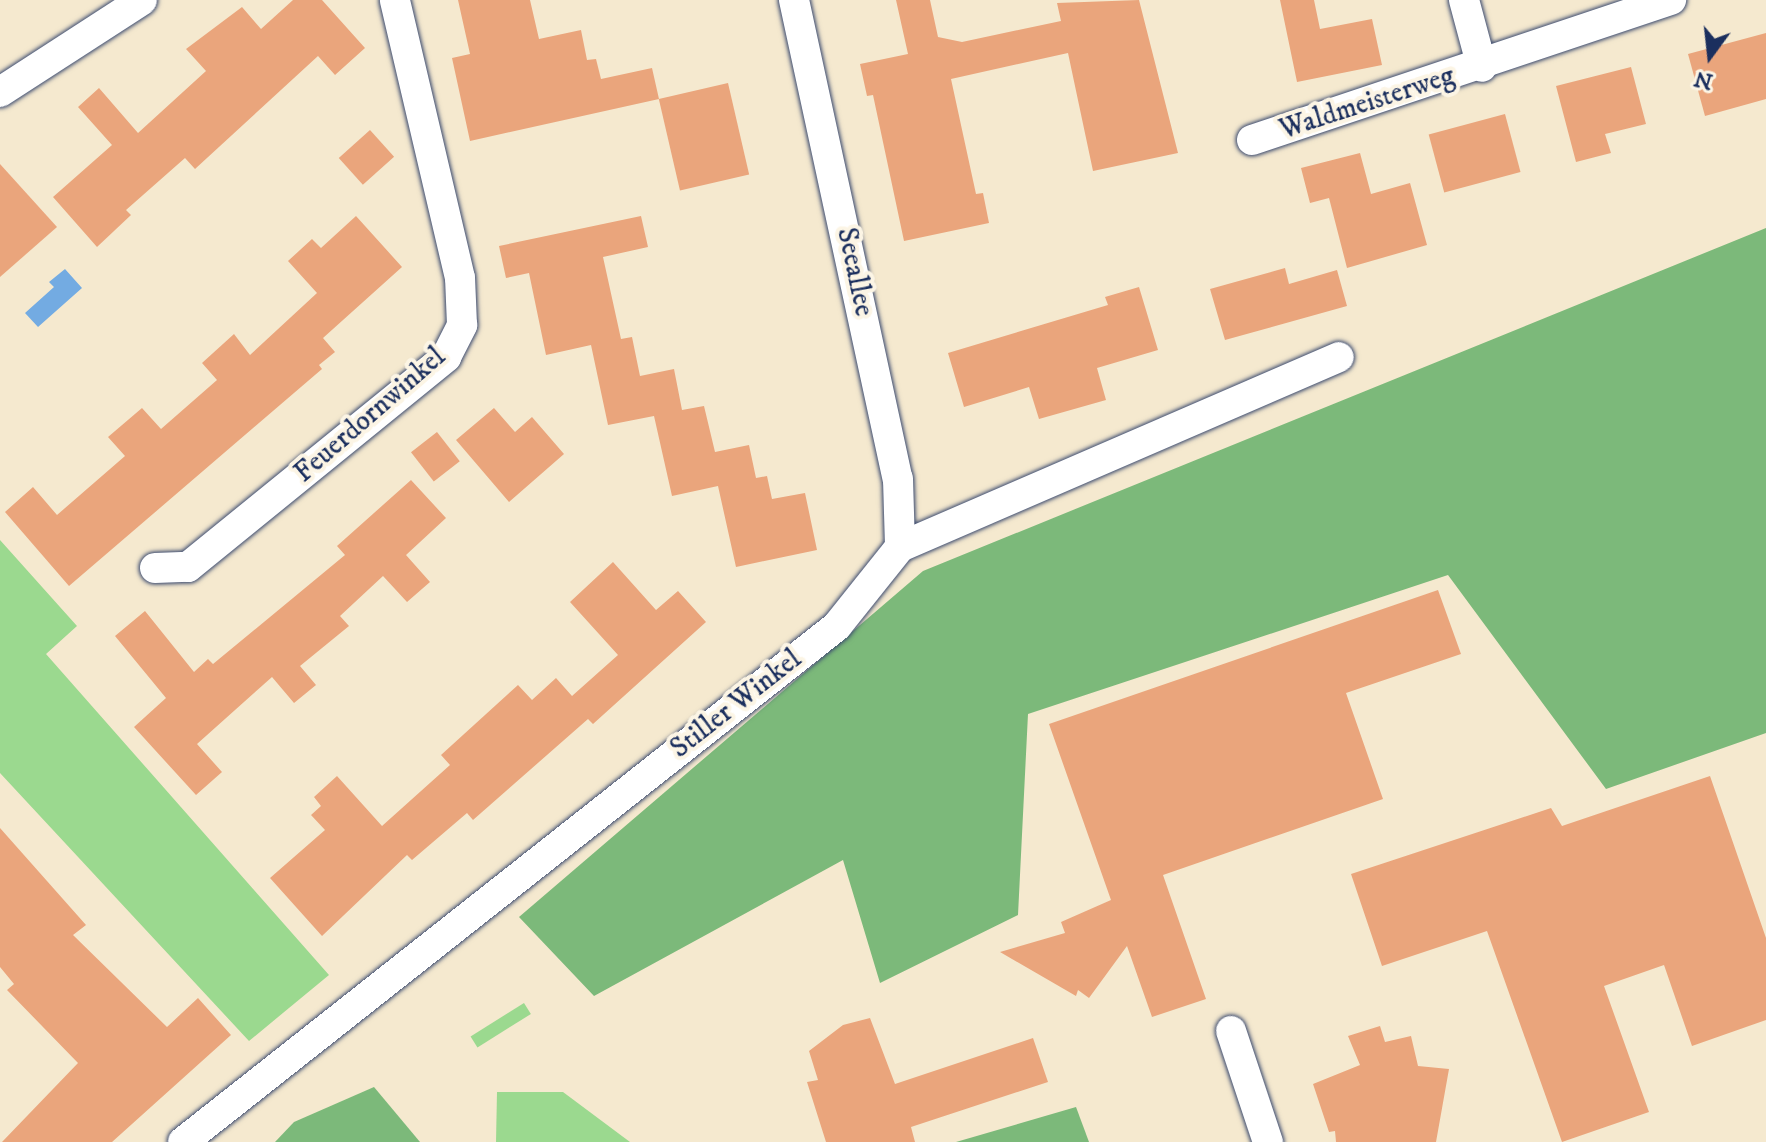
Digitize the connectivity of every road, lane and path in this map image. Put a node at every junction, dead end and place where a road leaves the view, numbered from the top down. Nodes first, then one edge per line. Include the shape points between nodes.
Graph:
1 (142, 0) edge
2 (395, 0) edge
3 (794, 0) edge
4 (1464, 0) edge
5 (1671, 0) edge
6 (1482, 67) junction
7 (0, 92) edge
8 (1252, 140) dead end
9 (1339, 357) dead end
10 (900, 547) junction
11 (155, 568) dead end
12 (1231, 1031) dead end
13 (183, 1142) edge
14 (1268, 1142) edge

1 - 7 street
2 - 11 street, Feuerdornwinkel via 460,278 462,325 446,357 188,567
3 - 10 street, Seeallee via 898,479
4 - 6 street
5 - 6 street, Waldmeisterweg
6 - 8 street, Waldmeisterweg
9 - 10 street, Stiller Winkel
10 - 13 street, Stiller Winkel via 837,626
12 - 14 street

